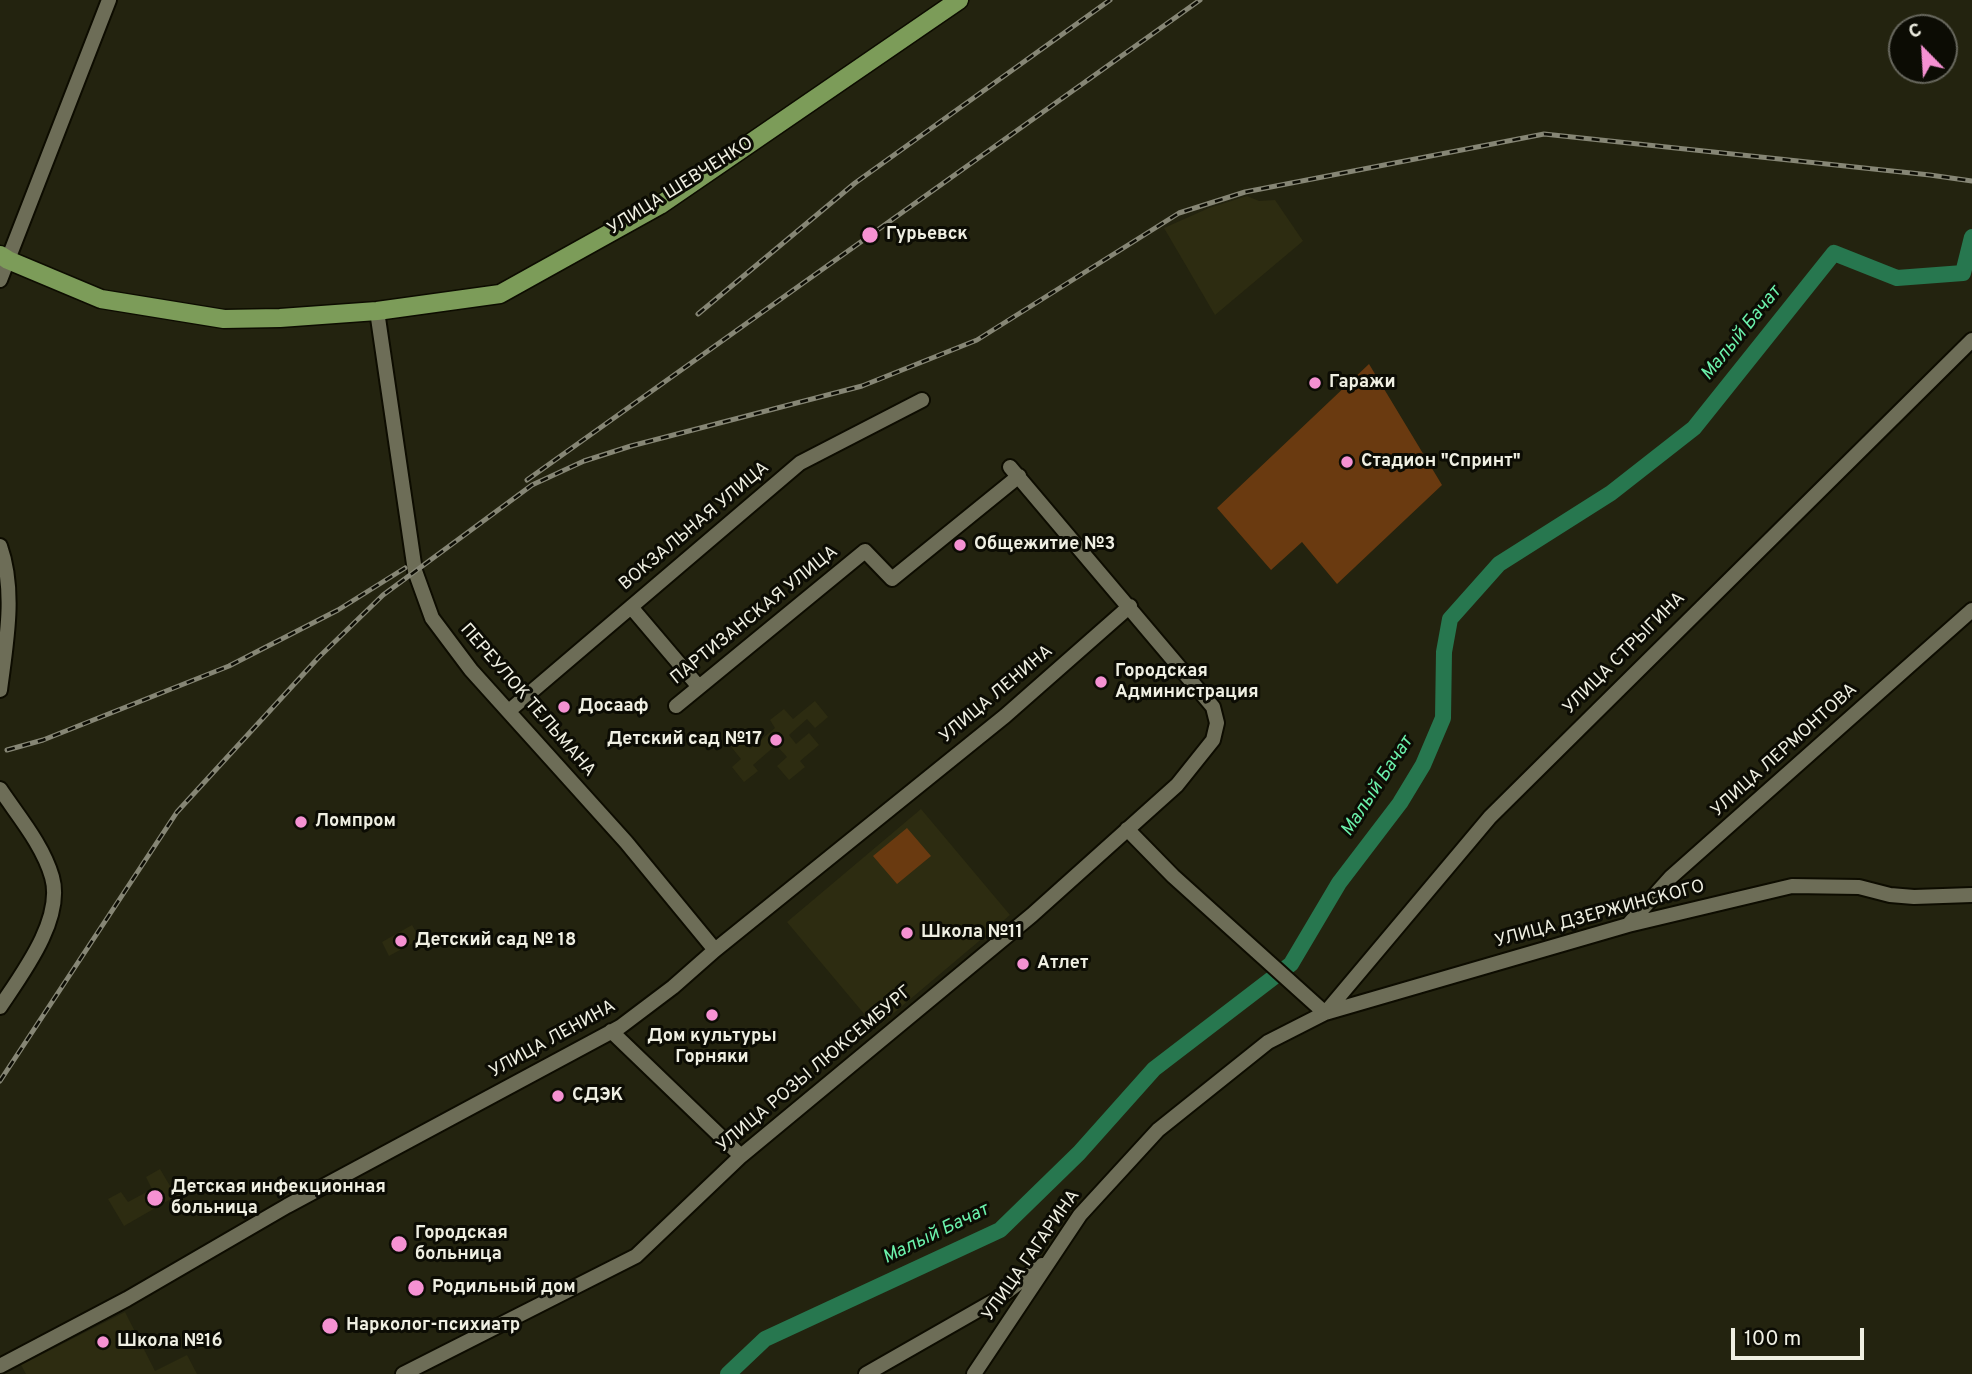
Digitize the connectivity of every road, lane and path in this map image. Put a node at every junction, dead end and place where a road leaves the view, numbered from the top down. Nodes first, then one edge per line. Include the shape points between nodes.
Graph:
1 (109, 0) edge
2 (959, 0) edge
3 (4, 258) edge
4 (0, 280) edge
5 (377, 311) junction
6 (1972, 340) edge
7 (922, 400) dead end
8 (0, 546) edge
9 (1130, 606) junction
10 (631, 607) junction
11 (1972, 610) edge
12 (699, 687) junction
13 (0, 690) edge
14 (676, 706) dead end
15 (510, 710) junction
16 (0, 789) edge
17 (1127, 829) junction
18 (1972, 895) edge
19 (1628, 925) junction
20 (715, 950) junction
21 (0, 1007) edge
22 (1325, 1013) junction
23 (611, 1031) junction
24 (741, 1156) junction
25 (1052, 1258) junction
26 (0, 1366) edge
27 (403, 1374) edge
28 (866, 1374) edge
29 (974, 1374) edge

1 - 3 street
2 - 5 main road, УЛИЦА ШЕВЧЕНКО via 660,205 500,294
3 - 4 street
3 - 5 main road, УЛИЦА ШЕВЧЕНКО via 101,299 225,319
5 - 15 street, ПЕРЕУЛОК ТЕЛЬМАНА via 415,571 432,618 471,670
6 - 22 street, УЛИЦА СТРЫГИНА via 1490,817
7 - 10 street, ВОКЗАЛЬНАЯ УЛИЦА via 800,463
8 - 13 street via 9,588
9 - 12 street, ПАРТИЗАНСКАЯ УЛИЦА via 1014,471 892,579 865,551
9 - 17 street, УЛИЦА РОЗЫ ЛЮКСЕМБУРГ via 1213,708 1217,723 1213,740 1177,785
9 - 20 street, УЛИЦА ЛЕНИНА via 1005,716
10 - 12 street
10 - 15 street, ВОКЗАЛЬНАЯ УЛИЦА
11 - 19 street, УЛИЦА ЛЕРМОНТОВА via 1671,877
12 - 14 street, ПАРТИЗАНСКАЯ УЛИЦА
15 - 20 street, ПЕРЕУЛОК ТЕЛЬМАНА
16 - 21 street via 44,858 55,898 39,948
17 - 22 street
17 - 24 street, УЛИЦА РОЗЫ ЛЮКСЕМБУРГ via 1032,915
18 - 19 street, УЛИЦА ДЗЕРЖИНСКОГО via 1914,897 1859,887 1792,886
19 - 22 street, УЛИЦА ДЗЕРЖИНСКОГО
20 - 23 street, УЛИЦА ЛЕНИНА
22 - 25 street, УЛИЦА ГАГАРИНА via 1268,1042 1158,1130 1080,1215
23 - 24 street
23 - 26 street, УЛИЦА ЛЕНИНА
24 - 27 street, УЛИЦА РОЗЫ ЛЮКСЕМБУРГ via 636,1256
25 - 28 street via 999,1298
25 - 29 street, УЛИЦА ГАГАРИНА

